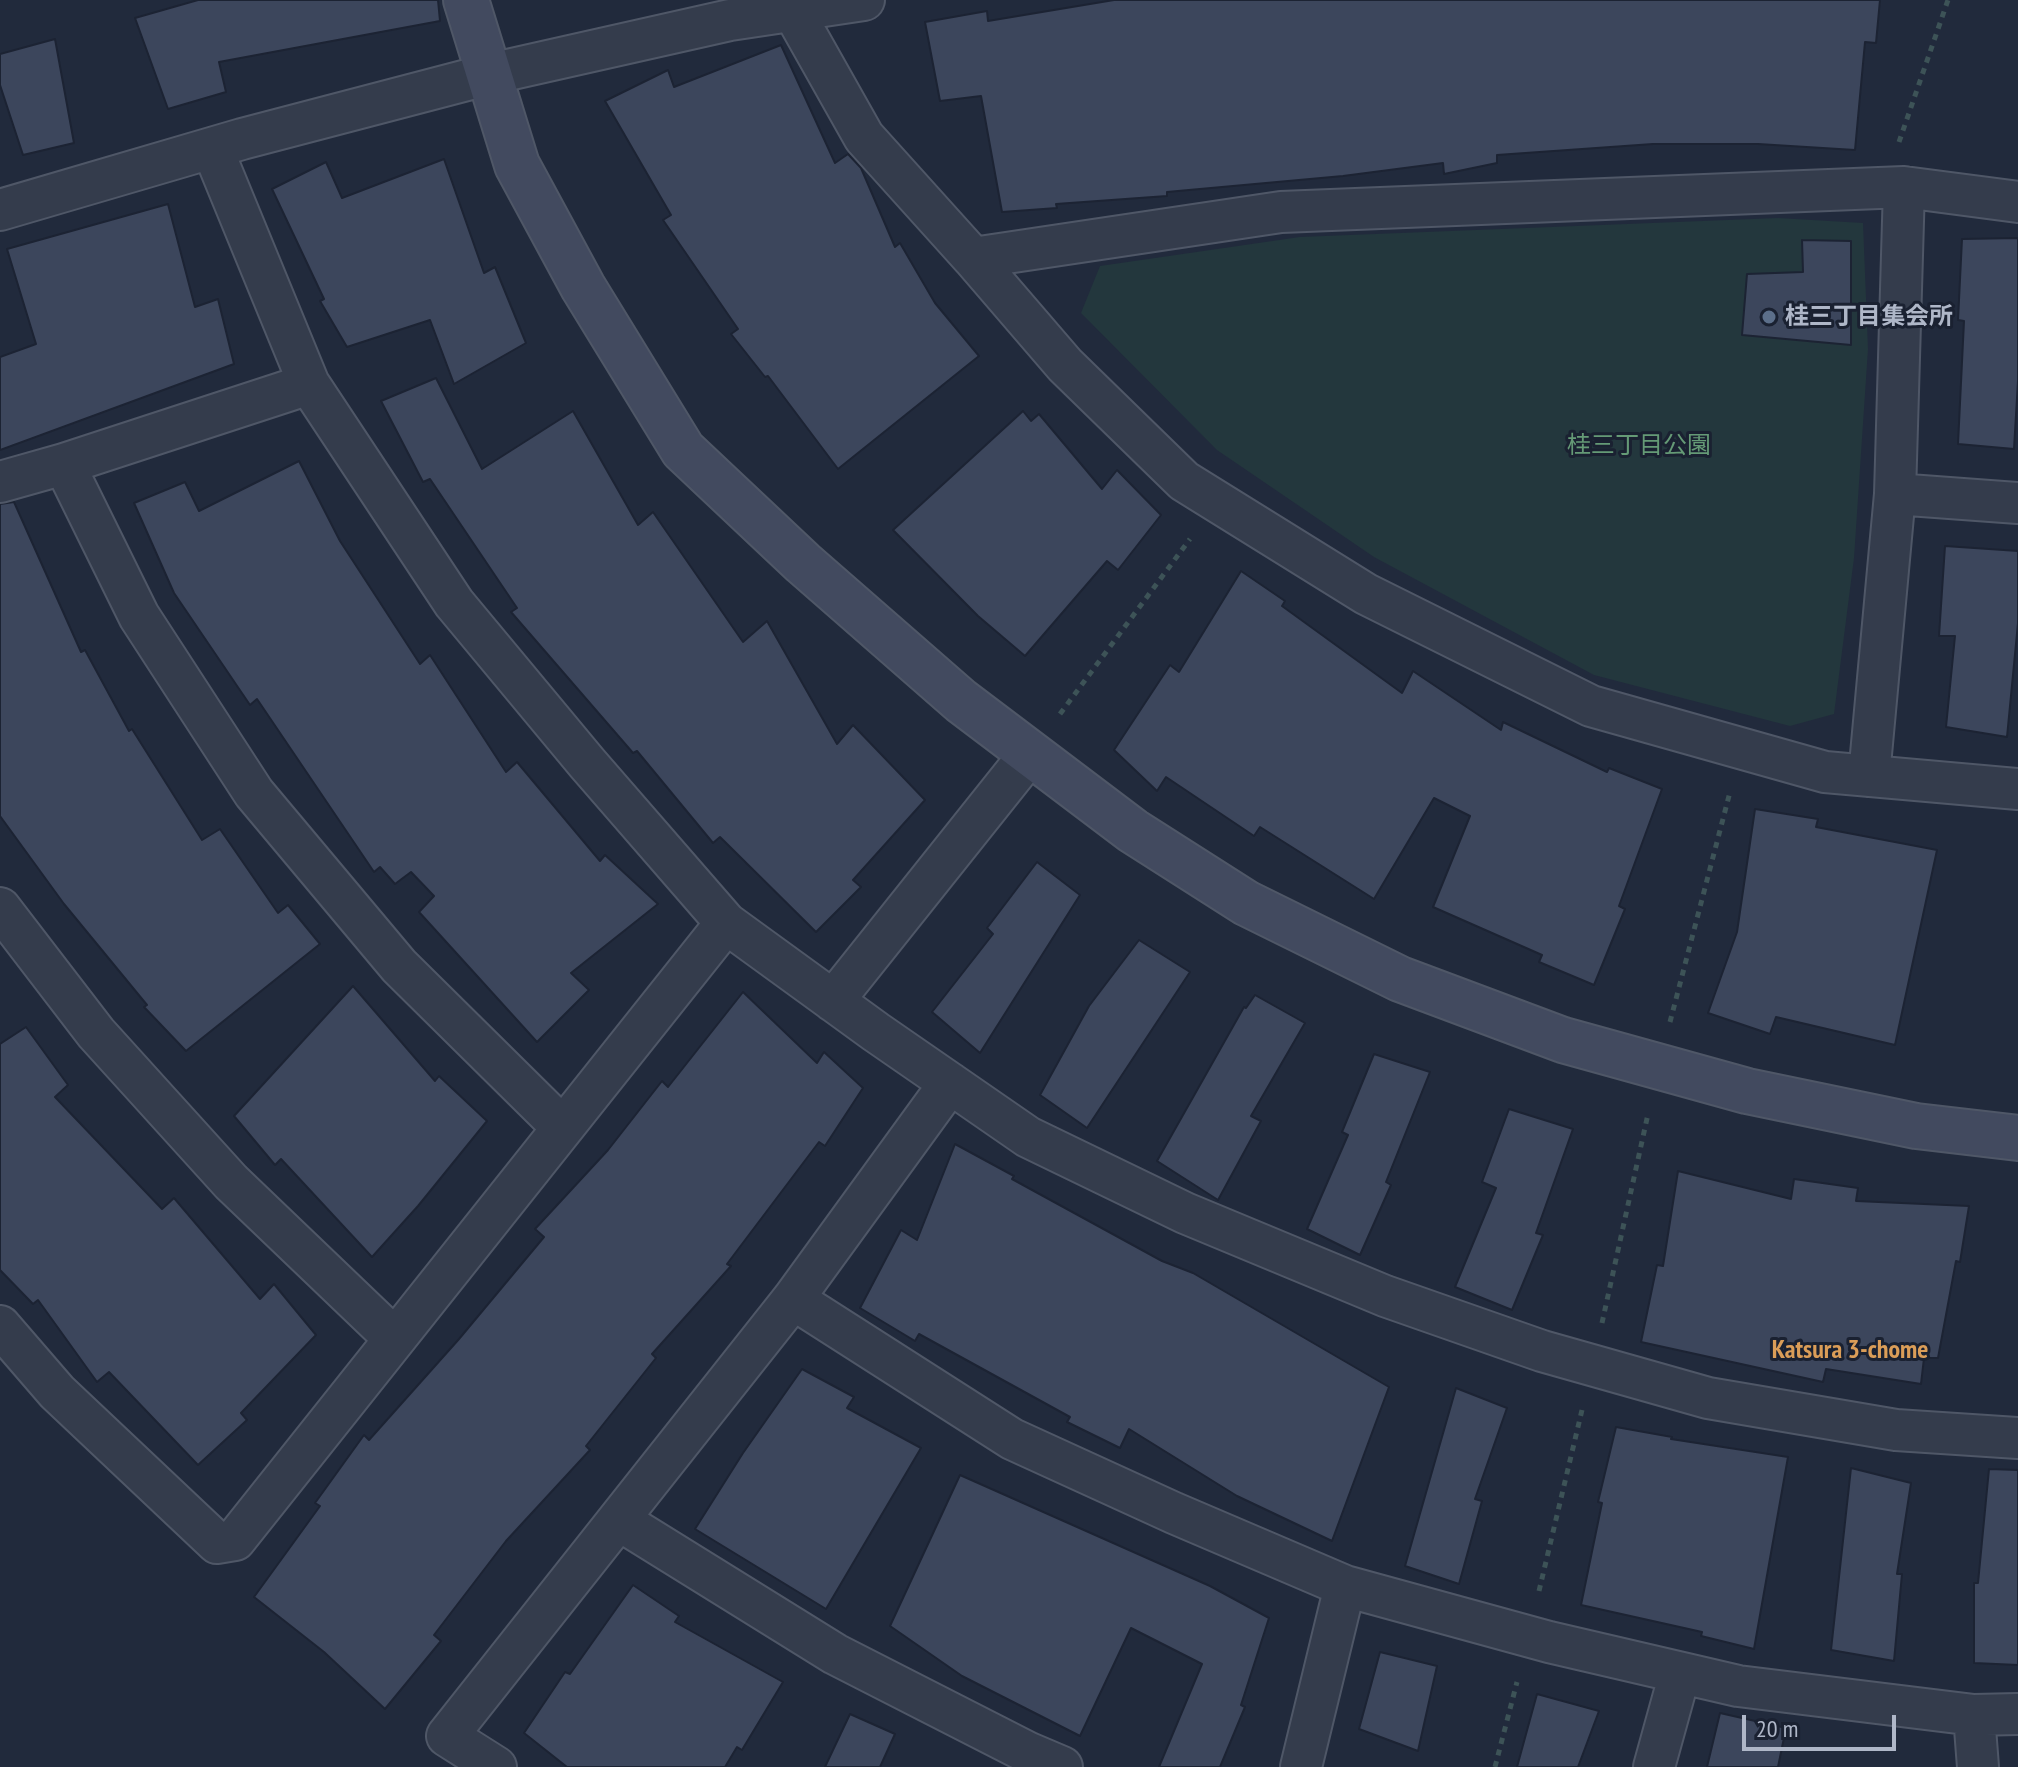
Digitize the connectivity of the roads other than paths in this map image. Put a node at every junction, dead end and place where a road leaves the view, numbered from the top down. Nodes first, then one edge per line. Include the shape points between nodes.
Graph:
1 (466, 0) edge
2 (864, 0) edge
3 (793, 11) junction
4 (490, 74) junction
5 (212, 148) junction
6 (1904, 187) junction
7 (2018, 202) edge
8 (0, 210) edge
9 (973, 258) junction
10 (309, 384) junction
11 (64, 464) junction
12 (0, 482) edge
13 (1895, 494) junction
14 (2018, 503) edge
15 (1030, 754) junction
16 (1869, 776) junction
17 (2018, 789) edge
18 (0, 908) edge
19 (726, 923) junction
20 (833, 1001) junction
21 (950, 1083) junction
22 (562, 1127) junction
23 (2018, 1138) edge
24 (793, 1299) junction
25 (0, 1326) edge
26 (395, 1339) junction
27 (2018, 1438) edge
28 (619, 1520) junction
29 (1345, 1586) junction
30 (1680, 1673) junction
31 (2018, 1714) edge
32 (1974, 1715) junction
33 (496, 1767) edge
34 (1062, 1767) edge
35 (1301, 1767) edge
36 (1654, 1767) edge
37 (1978, 1767) edge

1 - 4 street
2 - 3 street
3 - 4 street via 730,20
3 - 9 street via 864,137
4 - 5 street
4 - 15 street via 517,165 583,287 683,450 961,701
5 - 8 street
5 - 10 street
6 - 7 street
6 - 9 street via 1281,212
6 - 13 street
9 - 16 street via 1065,365 1184,481 1366,594 1591,706 1825,772
10 - 11 street
10 - 19 street via 454,603
11 - 12 street
11 - 22 street via 139,616 254,793 399,966
13 - 14 street
13 - 16 street
15 - 20 street
15 - 23 street via 1133,831 1246,903 1400,979 1563,1040 1747,1091 1916,1126
16 - 17 street
18 - 26 street via 96,1033 231,1182
19 - 20 street
19 - 22 street
20 - 21 street
21 - 24 street
21 - 27 street via 1028,1137 1185,1213 1385,1296 1542,1351 1739,1404 1896,1430
22 - 26 street
24 - 28 street
24 - 29 street via 1012,1439
25 - 26 street via 57,1392 217,1543 235,1540
28 - 33 street via 447,1736
28 - 34 street via 835,1654
29 - 30 street
29 - 35 street
30 - 32 street via 1738,1686
30 - 36 street
31 - 32 street
32 - 37 street

